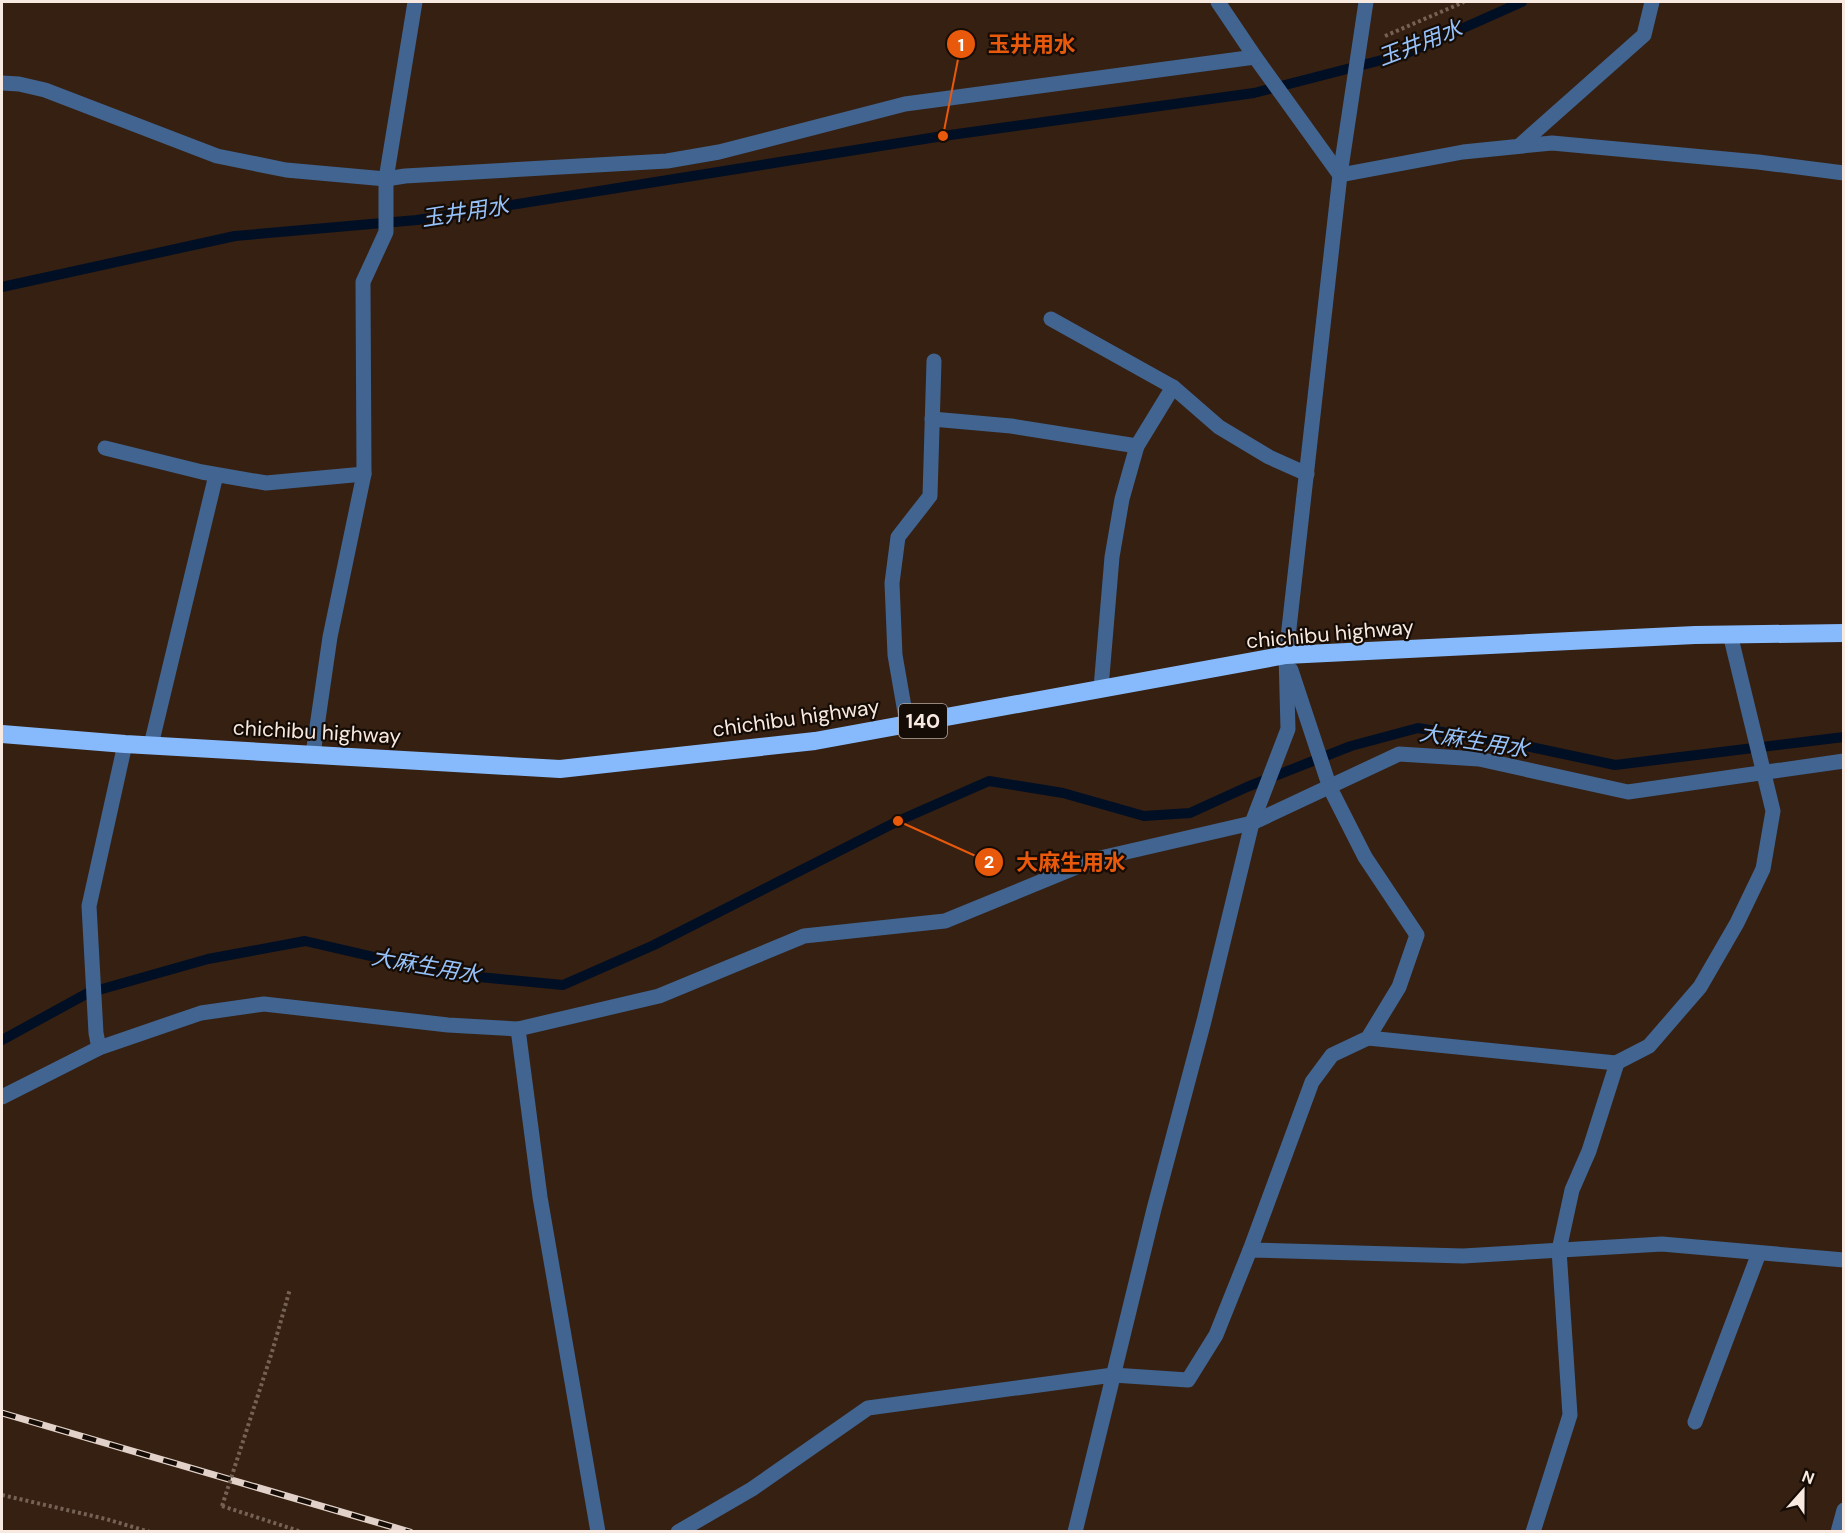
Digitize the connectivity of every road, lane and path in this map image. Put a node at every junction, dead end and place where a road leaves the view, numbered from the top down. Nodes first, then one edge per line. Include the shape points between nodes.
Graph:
1 (415, 2) edge
2 (1218, 2) edge
3 (1366, 2) edge
4 (1464, 2) edge
5 (1652, 2) edge
6 (1358, 48) junction
7 (1259, 63) junction
8 (2, 84) edge
9 (1519, 146) junction
10 (1844, 173) edge
11 (1340, 175) junction
12 (386, 179) junction
13 (1051, 319) dead end
14 (933, 361) dead end
15 (1173, 387) junction
16 (932, 419) junction
17 (1137, 446) junction
18 (105, 448) dead end
19 (364, 474) junction
20 (1307, 474) junction
21 (216, 475) junction
22 (1844, 633) edge
23 (1730, 634) junction
24 (1286, 655) junction
25 (1101, 688) junction
26 (908, 724) junction
27 (2, 734) edge
28 (125, 744) junction
29 (151, 745) junction
30 (314, 754) junction
31 (1844, 761) edge
32 (1764, 772) junction
33 (1330, 788) junction
34 (1252, 823) junction
35 (518, 1029) junction
36 (1368, 1038) junction
37 (99, 1048) junction
38 (1617, 1063) junction
39 (2, 1097) edge
40 (1250, 1250) junction
41 (1559, 1250) junction
42 (1759, 1253) junction
43 (1844, 1260) edge
44 (290, 1289) dead end
45 (1113, 1375) junction
46 (1695, 1422) dead end
47 (2, 1495) edge
48 (1844, 1510) edge
49 (150, 1532) edge
50 (303, 1532) edge
51 (598, 1532) edge
52 (678, 1532) edge
53 (1075, 1532) edge
54 (1533, 1532) edge
55 (1838, 1532) edge

1 - 12 street
2 - 7 street
3 - 6 street
4 - 6 path
5 - 9 street via 1644,35
6 - 11 street
7 - 11 street
7 - 12 street via 905,104 719,152 667,161
8 - 12 street via 45,90 217,156 286,170
9 - 10 street via 1552,143
9 - 11 street via 1463,152
11 - 20 street
12 - 19 street via 386,232 363,282
13 - 15 street
14 - 16 street
15 - 17 street
15 - 20 street via 1219,427
16 - 17 street via 1011,426
16 - 26 street via 930,496 898,537 892,583 895,655
17 - 25 street via 1112,557
18 - 21 street
19 - 21 street via 266,483
19 - 30 street via 330,637
20 - 24 street
21 - 29 street
22 - 23 highway, chichibu highway / 140
23 - 24 highway, chichibu highway / 140
23 - 32 street
24 - 25 highway, chichibu highway / 140
24 - 33 street
24 - 34 street via 1288,729
25 - 26 highway, chichibu highway / 140
26 - 30 highway, chichibu highway / 140 via 816,741 560,769
27 - 28 highway, chichibu highway / 140
28 - 29 highway, chichibu highway / 140
28 - 37 street via 89,906
29 - 30 highway, chichibu highway / 140
31 - 32 street
32 - 33 street via 1628,792 1479,759 1399,754
32 - 38 street via 1773,811 1765,858 1737,923 1701,987 1649,1046
33 - 34 street
33 - 36 street via 1365,857 1417,935 1399,987
34 - 35 street via 1096,859 945,921 804,936 659,996
34 - 45 street
35 - 37 street via 264,1004 201,1013
35 - 51 street via 540,1197
36 - 38 street
36 - 40 street via 1332,1055 1312,1082
37 - 39 street
38 - 41 street via 1572,1190
40 - 41 street via 1463,1256
40 - 45 street via 1216,1335 1188,1380
41 - 42 street via 1662,1244
41 - 54 street via 1570,1415
42 - 43 street
42 - 46 street
44 - 50 path, bridge via 222,1506
45 - 52 street via 868,1408 752,1489
45 - 53 street
47 - 49 path
48 - 55 street

